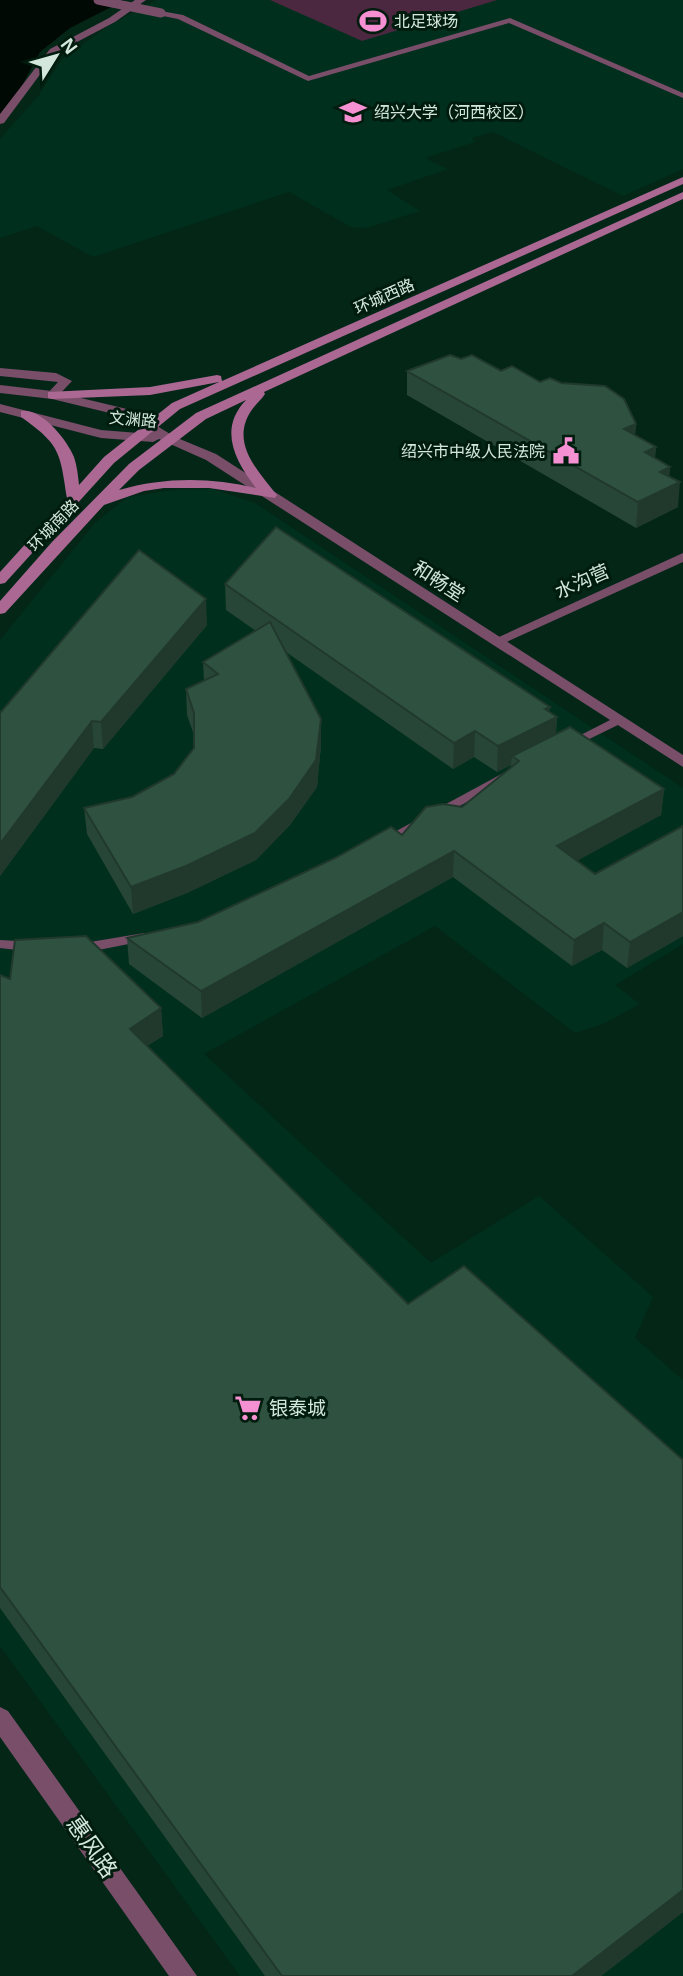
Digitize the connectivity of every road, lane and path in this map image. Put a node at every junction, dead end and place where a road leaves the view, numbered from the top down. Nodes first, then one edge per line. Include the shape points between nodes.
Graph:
1 (97, 0) edge
2 (141, 0) edge
3 (683, 96) edge
4 (0, 121) edge
5 (683, 180) edge
6 (683, 195) edge
7 (271, 364) junction
8 (0, 372) edge
9 (291, 375) junction
10 (0, 389) edge
11 (52, 395) junction
12 (0, 408) edge
13 (26, 414) junction
14 (149, 427) junction
15 (136, 437) junction
16 (170, 440) junction
17 (109, 460) joint
18 (134, 467) joint
19 (270, 495) junction
20 (73, 498) junction
21 (85, 517) junction
22 (683, 556) edge
23 (0, 580) edge
24 (0, 610) edge
25 (497, 641) junction
26 (618, 720) junction
27 (559, 749) edge
28 (683, 762) edge
29 (524, 767) edge
30 (368, 850) edge
31 (161, 934) edge
32 (0, 944) edge
33 (0, 1717) edge
34 (184, 1976) edge

1 - 3 lane, bridge via 180,17 308,79 510,20
2 - 4 street via 53,51
5 - 7 main road, 环城西路
6 - 9 main road, 环城西路
7 - 11 main road via 150,391
7 - 14 main road, 环城西路 via 176,406
8 - 11 street via 66,381
9 - 16 main road, 环城西路 via 201,416
9 - 19 main road via 244,407 237,426 247,470
10 - 11 street, 文渊路
11 - 14 street, 文渊路 via 126,414
12 - 13 street, 文渊路
13 - 15 street, 文渊路
13 - 20 main road via 53,432 65,450 73,473
14 - 15 main road, 环城西路
14 - 16 street, 文渊路
15 - 16 street, 文渊路
15 - 17 main road, 环城西路
16 - 18 main road, 环城西路
16 - 19 street, 和畅堂 via 211,457
17 - 20 main road, 环城南路
18 - 21 main road, 环城南路
19 - 21 main road via 242,487 159,485 109,499
19 - 25 street, 和畅堂
20 - 23 main road, 环城南路
21 - 24 main road, 环城南路
22 - 25 street, 水沟营
25 - 26 street, 和畅堂
26 - 27 lane
26 - 28 street, 和畅堂
29 - 30 lane
31 - 32 lane via 71,950
33 - 34 street, 惠风路

